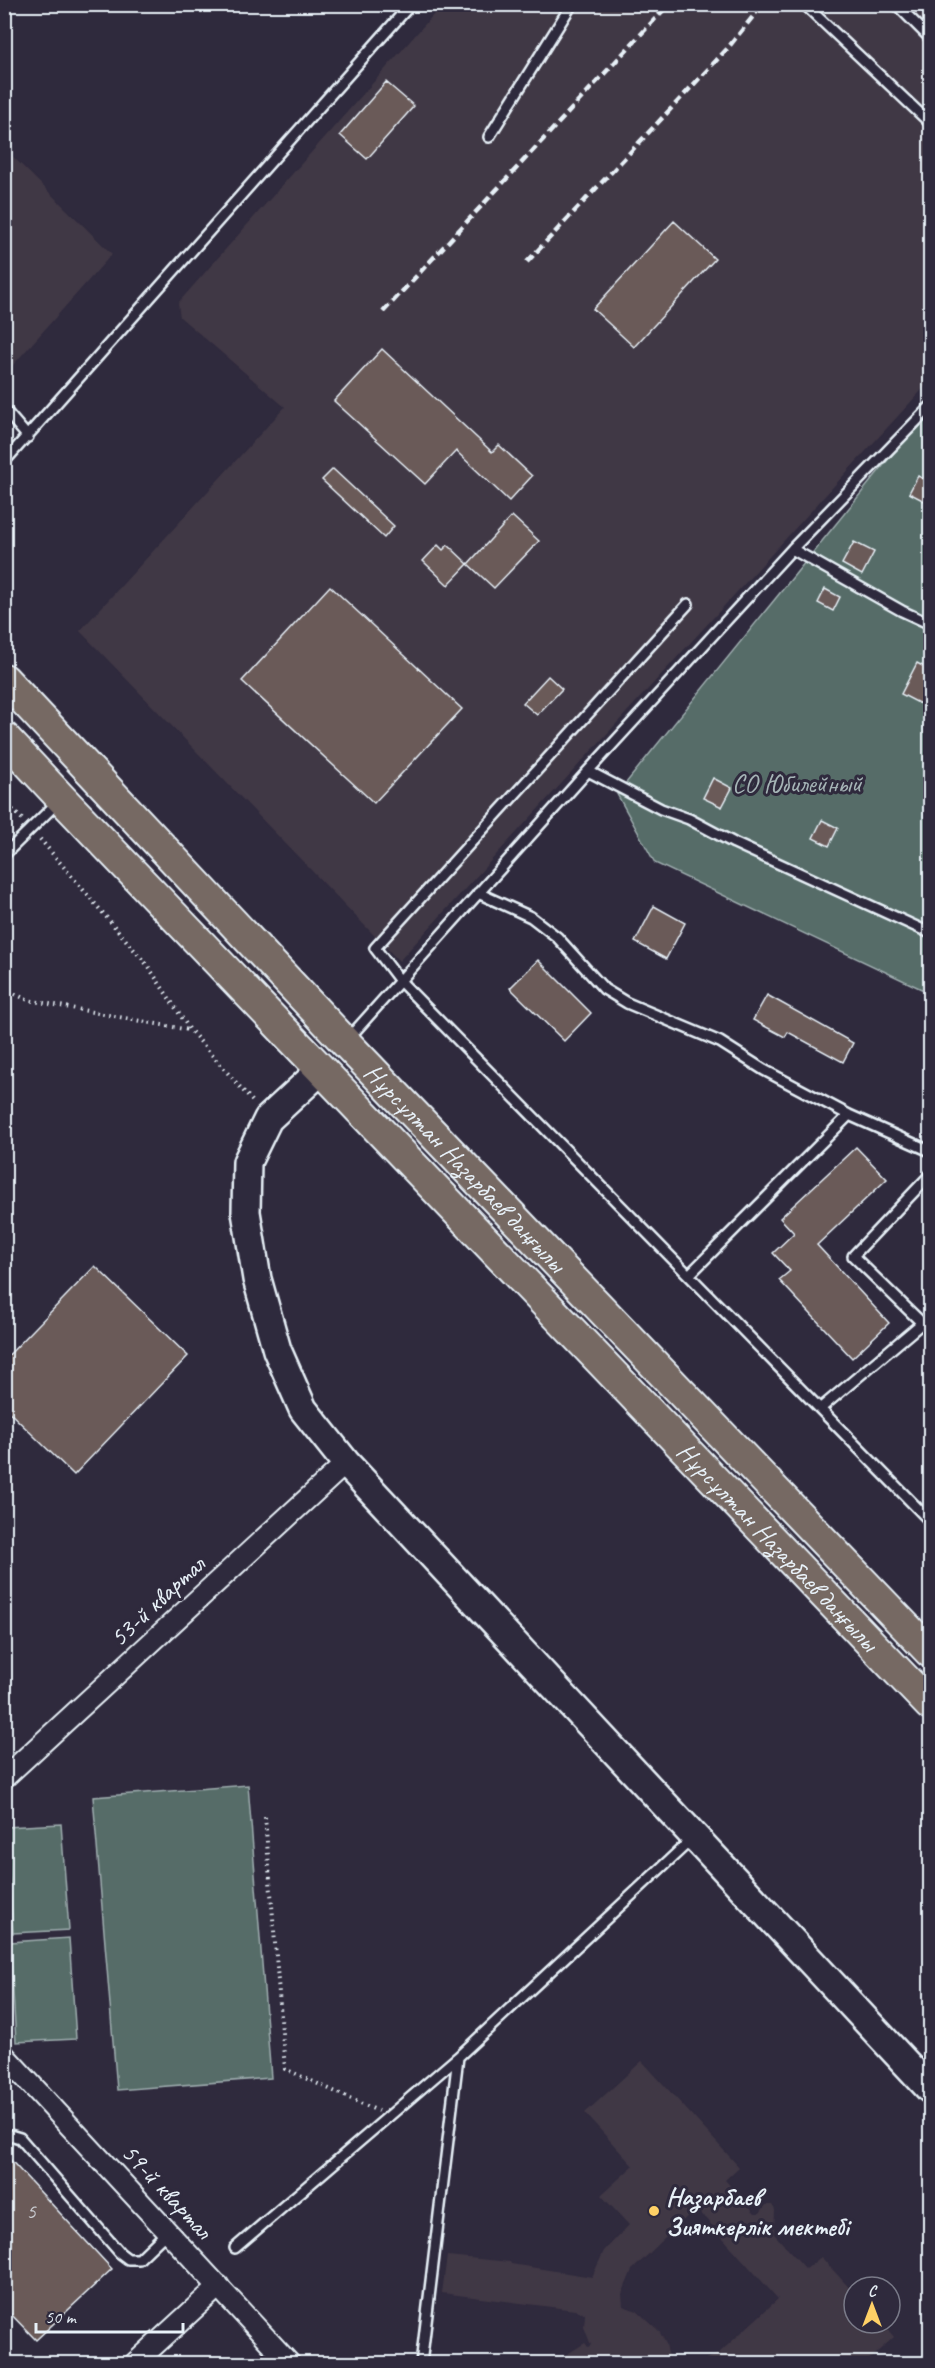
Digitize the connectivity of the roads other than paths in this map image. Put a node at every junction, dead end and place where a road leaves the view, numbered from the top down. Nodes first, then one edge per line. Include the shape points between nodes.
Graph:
1 (411, 4) edge
2 (572, 4) edge
3 (804, 4) edge
4 (896, 4) edge
5 (930, 38) edge
6 (930, 123) edge
7 (489, 138) dead end
8 (930, 407) edge
9 (4, 410) edge
10 (28, 437) junction
11 (4, 462) edge
12 (792, 549) junction
13 (688, 604) dead end
14 (930, 624) edge
15 (4, 679) edge
16 (4, 736) edge
17 (588, 771) junction
18 (62, 799) junction
19 (4, 855) edge
20 (478, 893) junction
21 (930, 933) edge
22 (400, 981) junction
23 (345, 1042) junction
24 (321, 1070) junction
25 (849, 1115) junction
26 (930, 1151) edge
27 (930, 1175) edge
28 (690, 1274) junction
29 (821, 1408) junction
30 (346, 1463) junction
31 (930, 1521) edge
32 (930, 1652) edge
33 (930, 1705) edge
34 (4, 1778) edge
35 (695, 1836) junction
36 (4, 2055) edge
37 (458, 2057) junction
38 (930, 2089) edge
39 (4, 2136) edge
40 (168, 2231) junction
41 (235, 2248) dead end
42 (219, 2286) junction
43 (134, 2364) edge
44 (290, 2364) edge
45 (421, 2364) edge

1 - 10 lane
2 - 7 lane
3 - 6 lane
4 - 5 lane
8 - 12 lane
9 - 10 lane
10 - 11 lane
12 - 14 lane
12 - 17 lane
13 - 22 lane via 375,948
15 - 23 main road, Нұрсұлтан Назарбаев даңғылы
16 - 18 main road, Нұрсұлтан Назарбаев даңғылы
17 - 20 lane
17 - 21 lane via 661,809
18 - 19 lane
18 - 24 main road, Нұрсұлтан Назарбаев даңғылы
20 - 22 lane
20 - 25 lane via 531,917 557,937 604,989 627,1003 720,1042
22 - 23 lane
22 - 28 lane
23 - 24 main road
23 - 32 main road, Нұрсұлтан Назарбаев даңғылы
24 - 30 street via 268,1119 247,1162 246,1212 257,1279 277,1350 303,1408
24 - 33 main road, Нұрсұлтан Назарбаев даңғылы
25 - 26 lane
25 - 28 lane
27 - 29 lane via 853,1256 922,1323
28 - 29 lane
29 - 31 lane
30 - 34 street, 53-й квартал
30 - 35 street
35 - 37 lane
35 - 38 street
36 - 40 street, 59-й квартал
37 - 41 lane
37 - 45 lane
39 - 40 lane via 20,2138 128,2259 139,2259
40 - 42 street, 59-й квартал
42 - 43 street
42 - 44 street, 59-й квартал

